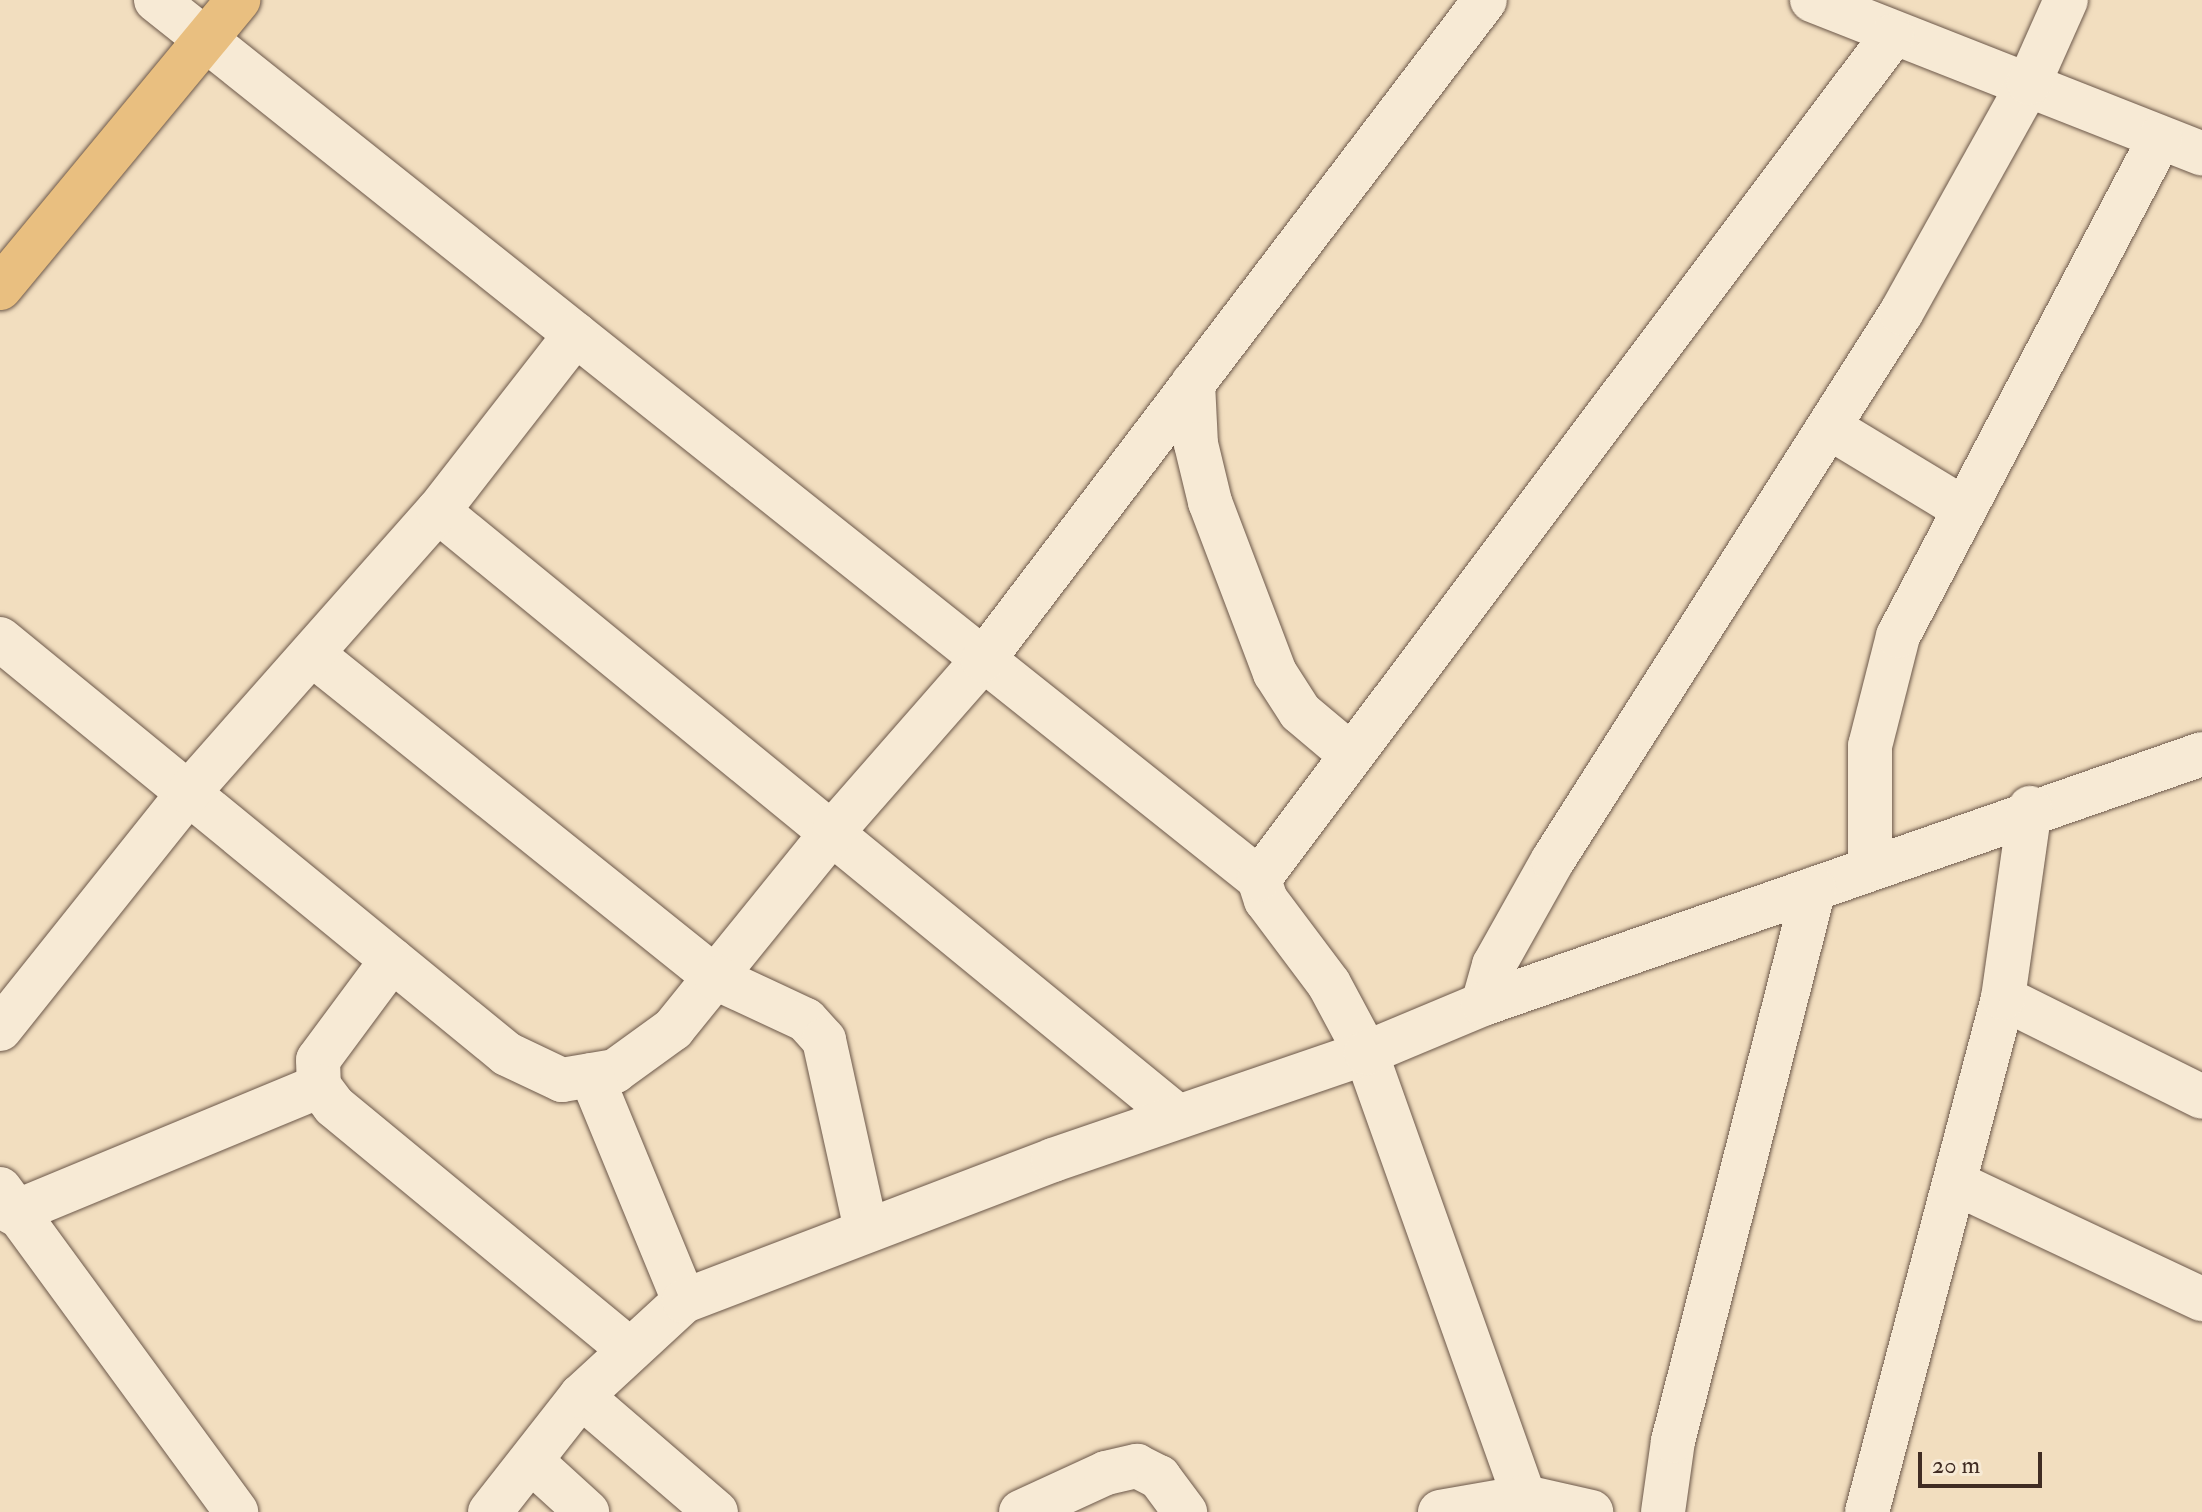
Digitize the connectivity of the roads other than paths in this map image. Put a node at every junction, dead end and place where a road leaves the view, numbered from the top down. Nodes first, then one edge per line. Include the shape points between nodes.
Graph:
1 (156, 0) edge
2 (238, 0) edge
3 (1485, 0) edge
4 (1812, 0) edge
5 (2066, 0) edge
6 (1892, 36) junction
7 (206, 38) junction
8 (2029, 83) junction
9 (2160, 138) junction
10 (2202, 154) edge
11 (0, 288) edge
12 (576, 334) junction
13 (1193, 383) junction
14 (1832, 429) junction
15 (1964, 509) junction
16 (438, 511) junction
17 (0, 639) edge
18 (312, 654) junction
19 (983, 660) junction
20 (2202, 754) edge
21 (1351, 755) junction
22 (189, 792) junction
23 (2030, 808) junction
24 (834, 830) junction
25 (1870, 865) junction
26 (1259, 879) junction
27 (1814, 889) junction
28 (392, 960) junction
29 (716, 978) junction
30 (2003, 998) junction
31 (1483, 1004) junction
32 (0, 1029) edge
33 (1366, 1053) junction
34 (591, 1075) junction
35 (319, 1086) junction
36 (2202, 1097) edge
37 (1178, 1117) junction
38 (1955, 1183) junction
39 (6, 1201) edge
40 (866, 1230) junction
41 (2202, 1299) edge
42 (684, 1301) junction
43 (629, 1349) junction
44 (581, 1396) junction
45 (531, 1461) junction
46 (1527, 1505) edge
47 (236, 1512) edge
48 (490, 1512) edge
49 (587, 1512) edge
50 (716, 1512) edge
51 (1021, 1512) edge
52 (1185, 1512) edge
53 (1440, 1512) edge
54 (1591, 1512) edge
55 (1663, 1512) edge
56 (1867, 1512) edge

1 - 7 street
2 - 7 main road
3 - 13 street
4 - 6 street
5 - 8 street
6 - 8 street
6 - 21 street
7 - 11 main road
7 - 12 street
8 - 9 street
8 - 14 street
9 - 10 street
9 - 15 street
12 - 16 street
12 - 19 street
13 - 19 street
13 - 21 street via 1196,444 1210,502 1275,673 1300,712
14 - 15 street
14 - 31 street via 1561,847 1494,965
15 - 25 street via 1898,636 1886,678 1870,746
16 - 18 street
16 - 24 street
17 - 22 street
18 - 22 street
18 - 29 street
19 - 24 street
19 - 26 street
20 - 23 street
21 - 26 street
22 - 28 street
22 - 32 street
23 - 25 street
23 - 30 street
24 - 29 street
24 - 37 street
25 - 27 street
26 - 33 street via 1266,900 1329,984
27 - 31 street
27 - 55 street via 1673,1441
28 - 34 street via 507,1054 562,1080
28 - 35 street via 318,1060
29 - 34 street via 673,1029 615,1071
29 - 40 street via 806,1020 824,1040
30 - 36 street
30 - 38 street
31 - 33 street
33 - 37 street
33 - 46 street
34 - 42 street
35 - 39 street
35 - 43 street via 334,1106
37 - 40 street
38 - 41 street
38 - 56 street
39 - 47 street
40 - 42 street
42 - 43 street
43 - 44 street
44 - 45 street
44 - 50 street
45 - 48 street
45 - 49 street
46 - 53 street
46 - 54 street
51 - 52 street via 1106,1473 1137,1466 1159,1477

